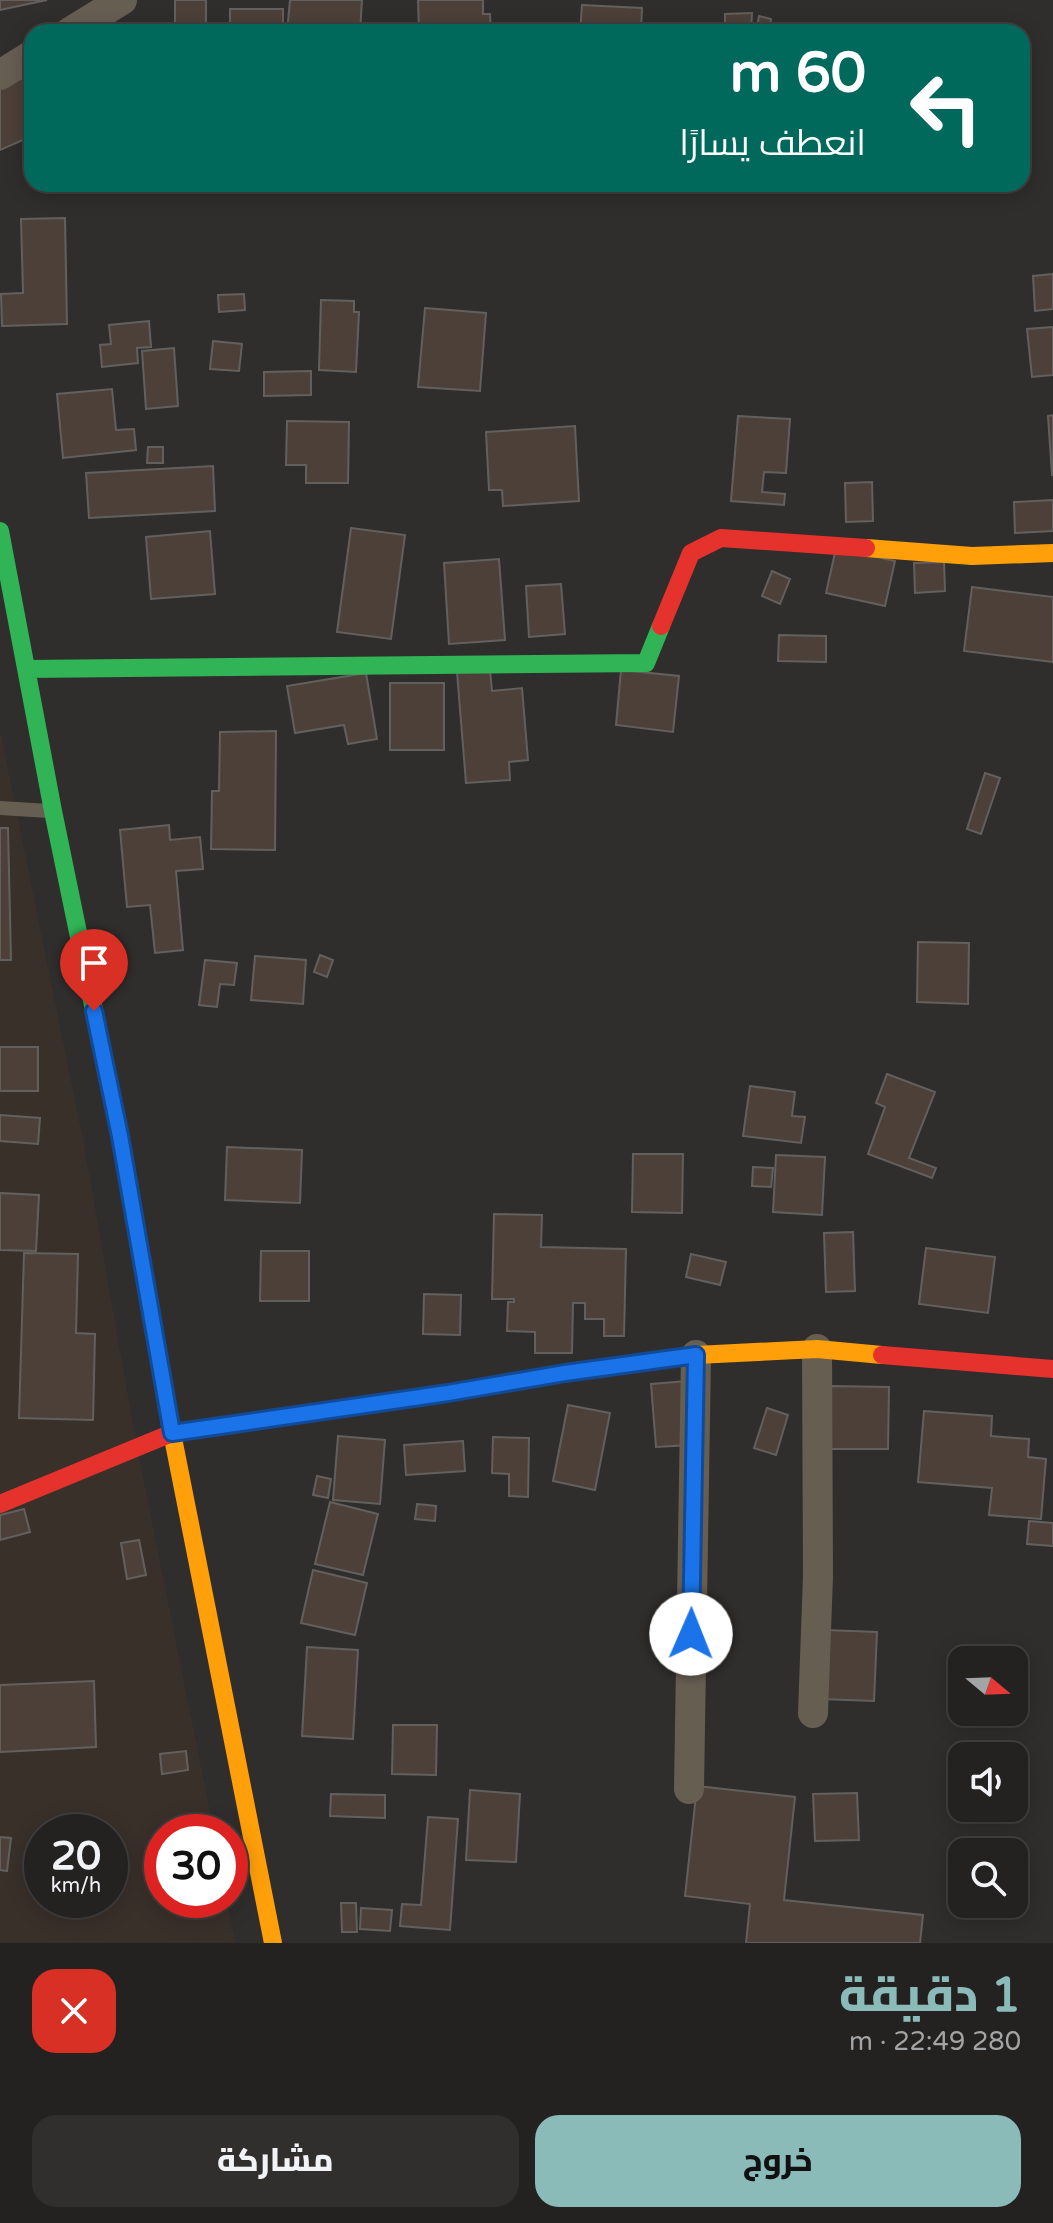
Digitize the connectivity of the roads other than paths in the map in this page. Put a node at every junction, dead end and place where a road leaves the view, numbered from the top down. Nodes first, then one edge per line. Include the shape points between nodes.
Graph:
1 (122, 0) edge
2 (83, 24) edge
3 (24, 60) edge
4 (0, 75) edge
5 (0, 531) edge
6 (1053, 553) edge
7 (26, 669) junction
8 (0, 808) edge
9 (53, 811) junction
10 (817, 1349) junction
11 (696, 1355) junction
12 (1053, 1369) edge
13 (172, 1433) junction
14 (0, 1504) edge
15 (813, 1713) dead end
16 (689, 1789) dead end
17 (273, 1943) edge

1 - 2 street
3 - 4 street
5 - 7 street
6 - 7 street via 972,556 721,538 691,553 646,663
7 - 9 street
8 - 9 lane
9 - 13 street via 120,1136
10 - 11 street
10 - 12 street
10 - 15 street
11 - 13 street
11 - 16 street
13 - 14 street
13 - 17 street

